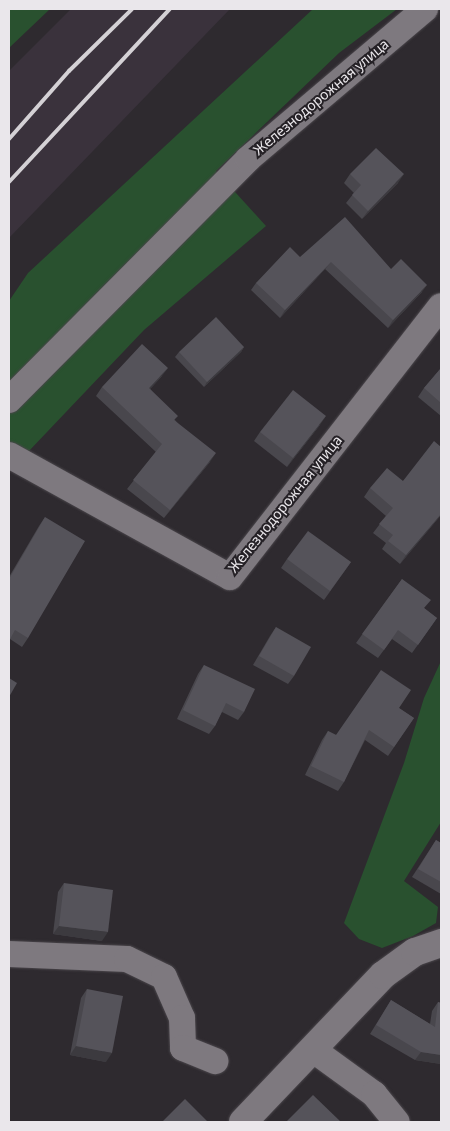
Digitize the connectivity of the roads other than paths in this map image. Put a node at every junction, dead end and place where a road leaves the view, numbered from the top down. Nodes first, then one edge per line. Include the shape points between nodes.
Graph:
1 (425, 9) edge
2 (441, 306) edge
3 (9, 400) edge
4 (9, 455) edge
5 (441, 944) edge
6 (9, 954) edge
7 (312, 1049) junction
8 (216, 1061) dead end
9 (243, 1122) edge
10 (396, 1122) edge

1 - 3 street, Железнодорожная улица via 248,159
2 - 4 street, Железнодорожная улица via 230,577
5 - 7 street via 415,952 384,975
6 - 8 street via 127,959 164,977 182,1018 183,1048
7 - 9 street
7 - 10 street via 374,1094

